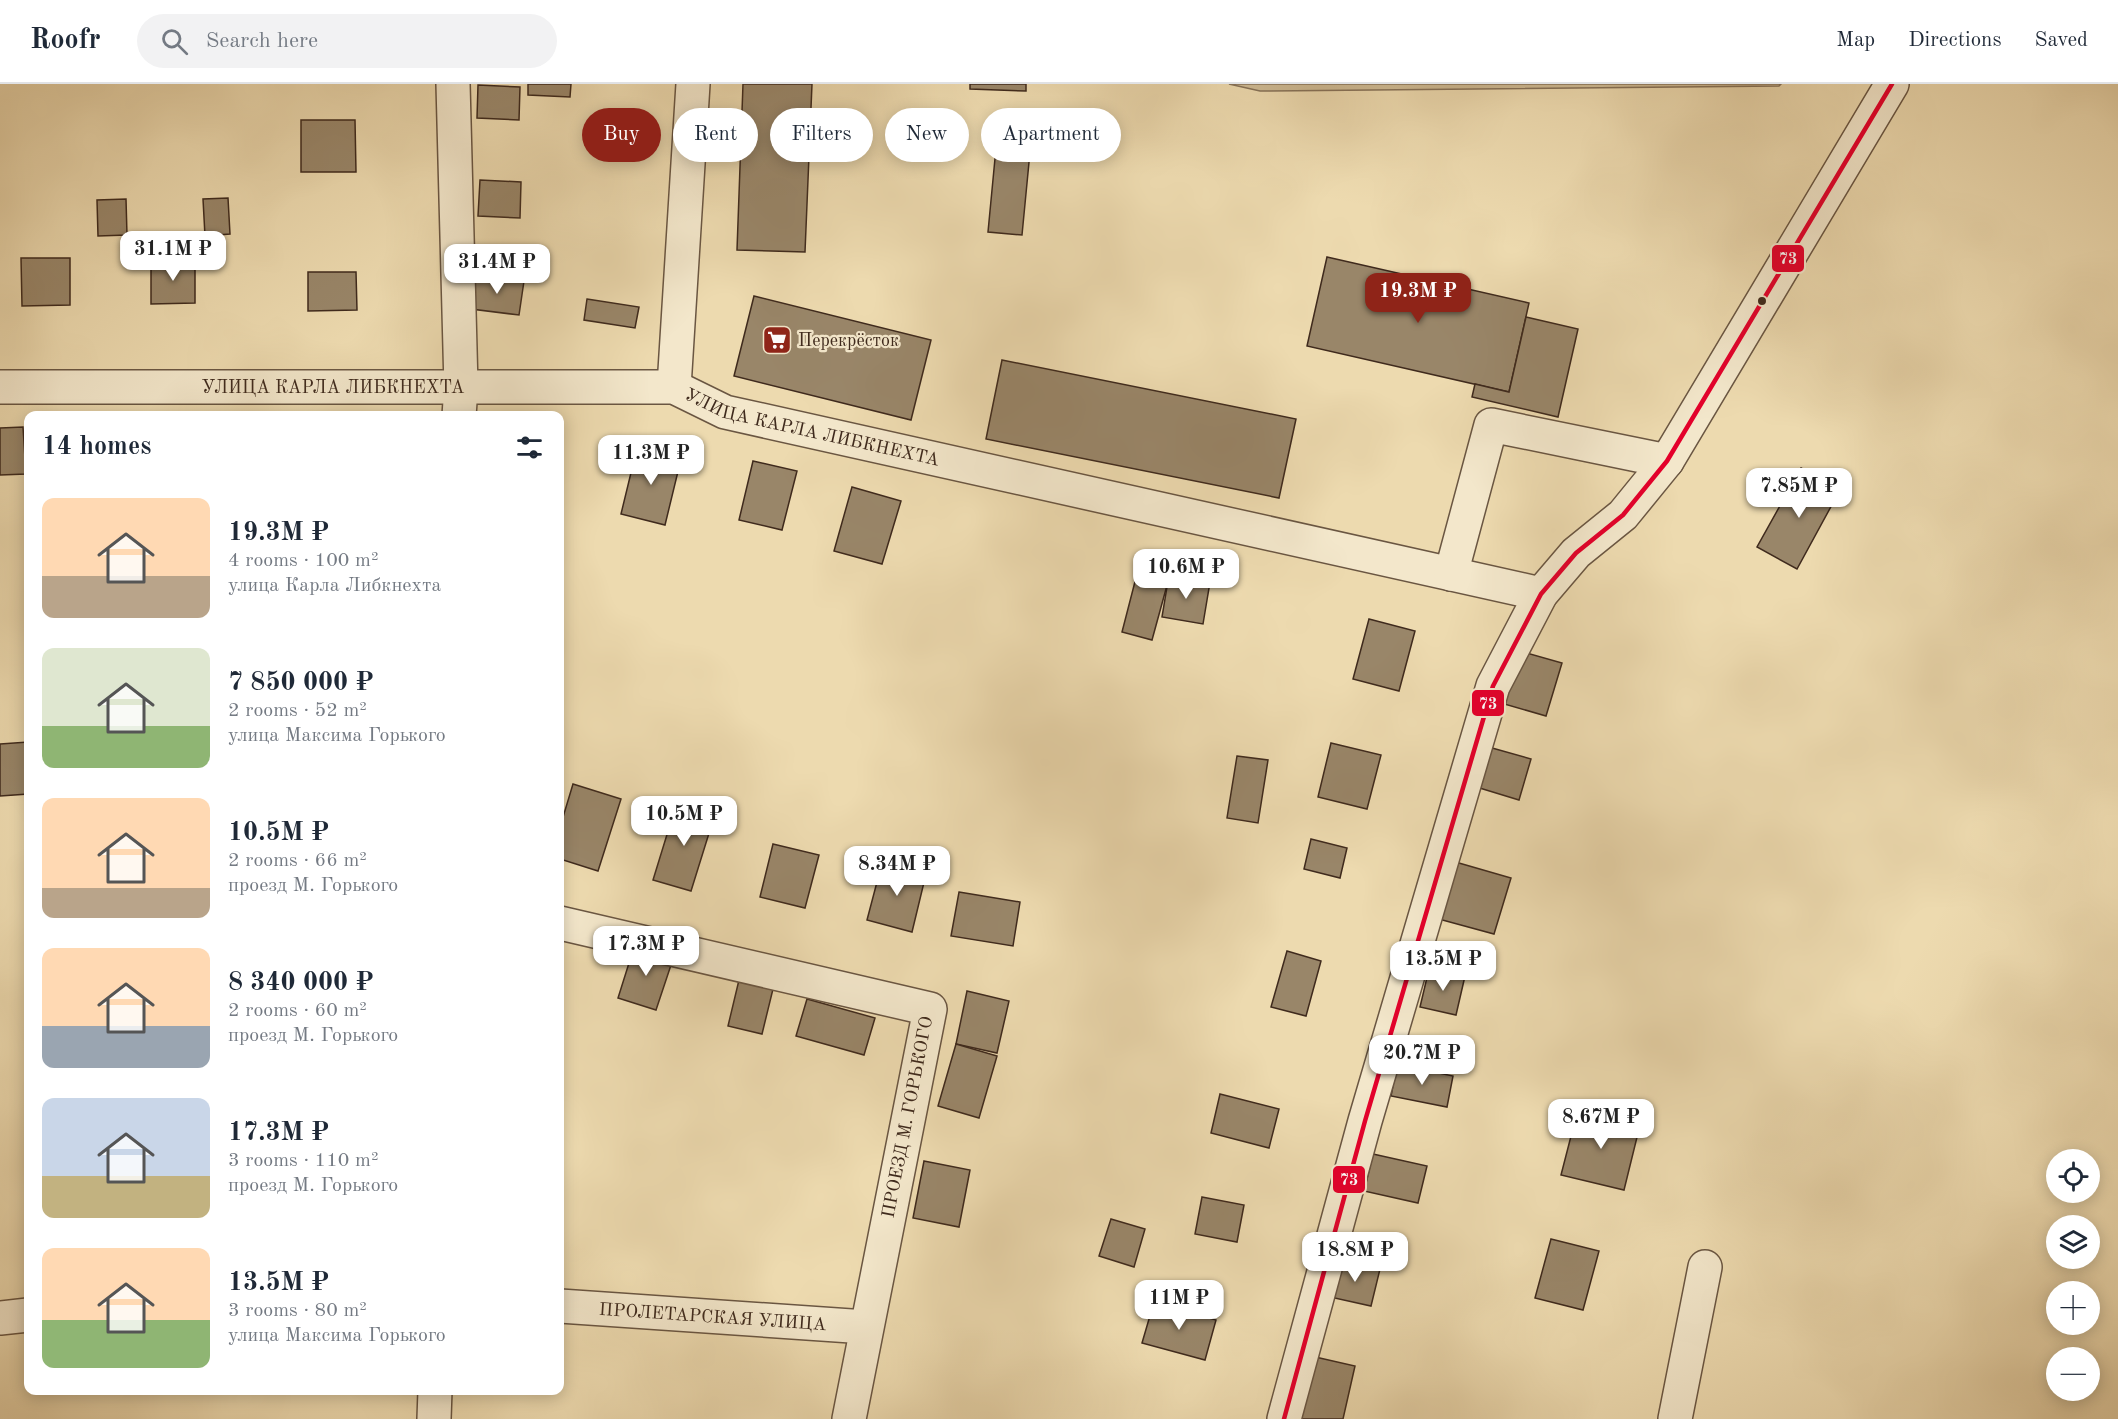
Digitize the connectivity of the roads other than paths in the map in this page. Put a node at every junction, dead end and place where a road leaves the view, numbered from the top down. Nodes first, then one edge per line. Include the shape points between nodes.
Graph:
1 (453, 84) edge
2 (693, 84) edge
3 (1892, 84) edge
4 (0, 387) edge
5 (674, 387) junction
6 (460, 401) edge
7 (1667, 461) junction
8 (1451, 574) junction
9 (1540, 594) junction
10 (564, 924) edge
11 (1705, 1267) dead end
12 (564, 1306) edge
13 (24, 1315) edge
14 (0, 1318) edge
15 (866, 1327) junction
16 (435, 1395) edge
17 (434, 1419) edge
18 (849, 1419) edge
19 (1284, 1419) edge
20 (1675, 1419) edge

1 - 6 street
2 - 5 street
3 - 7 street
4 - 6 street, УЛИЦА КАРЛА ЛИБКНЕХТА
5 - 6 street, УЛИЦА КАРЛА ЛИБКНЕХТА
5 - 8 street, УЛИЦА КАРЛА ЛИБКНЕХТА via 725,412
7 - 8 street via 1491,425
7 - 9 street via 1623,515 1576,553
8 - 9 street, УЛИЦА КАРЛА ЛИБКНЕХТА
9 - 19 street via 1493,686 1365,1121
10 - 15 street, ПРОЕЗД М. ГОРЬКОГО via 930,1009
11 - 20 street
12 - 15 street, ПРОЛЕТАРСКАЯ УЛИЦА
13 - 14 street
15 - 18 street, ПРОЕЗД М. ГОРЬКОГО
16 - 17 street

